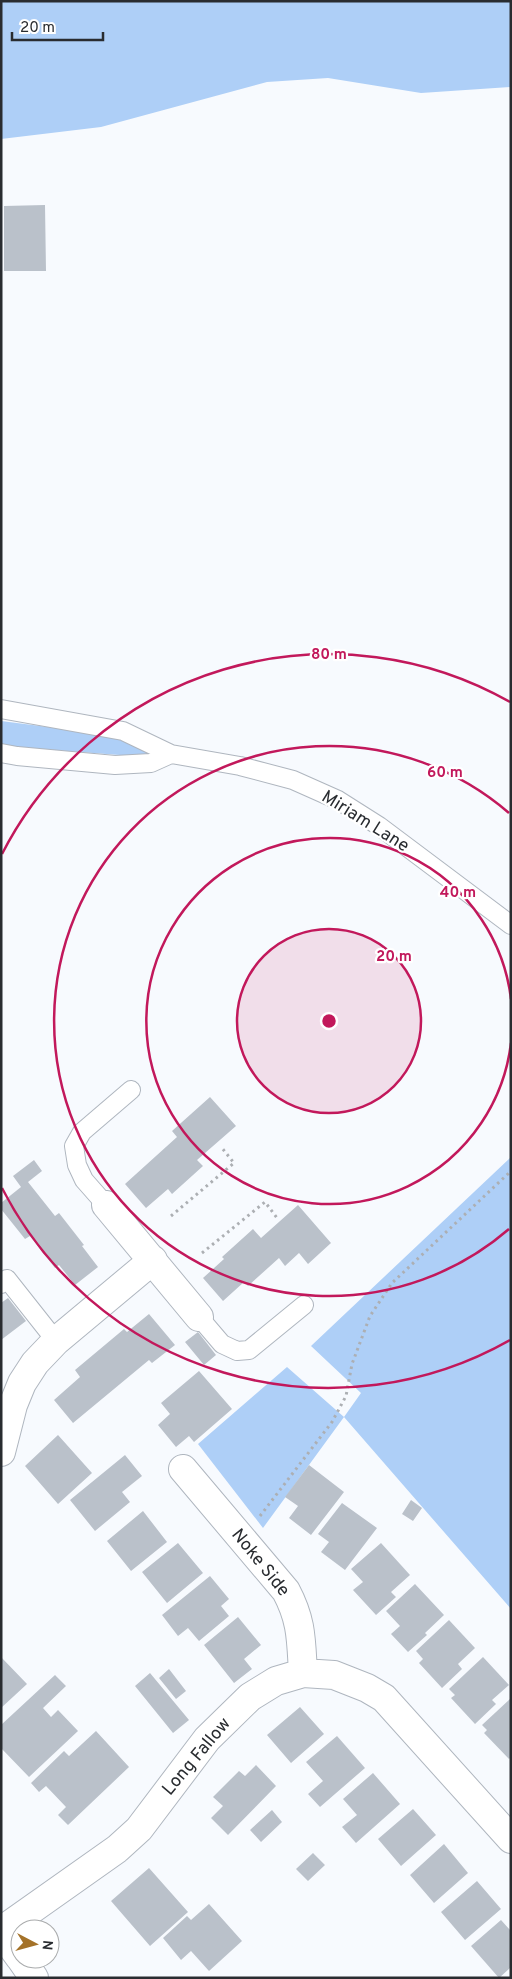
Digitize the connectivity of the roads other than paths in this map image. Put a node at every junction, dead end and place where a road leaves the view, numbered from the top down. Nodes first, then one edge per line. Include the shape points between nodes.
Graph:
1 (1, 709) edge
2 (1, 753) edge
3 (171, 754) junction
4 (511, 925) edge
5 (131, 1090) dead end
6 (106, 1205) joint
7 (153, 1260) junction
8 (1, 1284) edge
9 (304, 1305) dead end
10 (199, 1317) joint
11 (56, 1341) junction
12 (1, 1452) edge
13 (183, 1468) dead end
14 (303, 1673) junction
15 (511, 1840) edge
16 (1, 1931) edge
17 (10, 1944) edge

1 - 3 lane, Miriam Lane via 123,731
2 - 3 lane via 115,765 151,763
3 - 4 lane, Miriam Lane via 240,766 293,780 338,800 379,826
5 - 6 lane via 82,1132 74,1146 84,1180
6 - 7 street
7 - 10 street
7 - 11 street
8 - 11 lane via 7,1279
9 - 10 lane via 249,1350 236,1351 222,1344
11 - 12 street via 22,1383
13 - 14 street, Noke Side via 286,1592 301,1629
14 - 15 street, Long Fallow via 334,1675 384,1698
14 - 16 street, Long Fallow via 276,1681 250,1697 207,1739 132,1836
16 - 17 street

